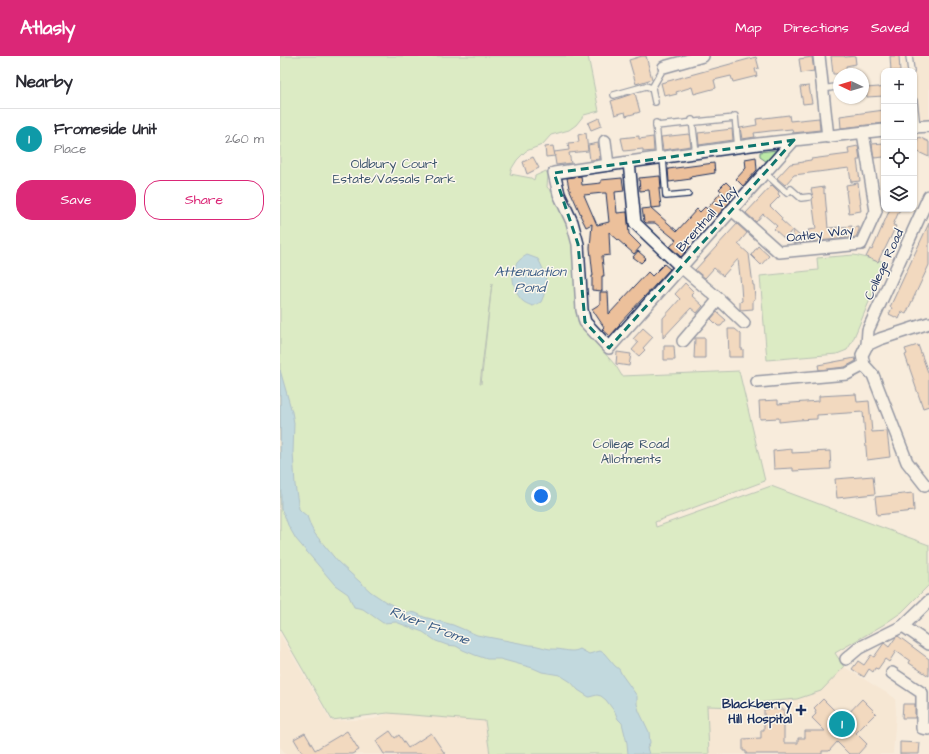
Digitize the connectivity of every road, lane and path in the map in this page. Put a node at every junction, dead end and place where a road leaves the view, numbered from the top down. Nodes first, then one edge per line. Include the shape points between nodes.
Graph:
1 (703, 56) edge
2 (820, 56) edge
3 (909, 56) edge
4 (681, 59) edge
5 (664, 67) joint
6 (911, 68) edge
7 (833, 87) edge
8 (652, 88) junction
9 (823, 89) junction
10 (614, 95) dead end
11 (656, 102) dead end
12 (692, 121) junction
13 (929, 126) edge
14 (917, 127) edge
15 (881, 130) edge
16 (864, 133) junction
17 (828, 136) junction
18 (794, 140) junction
19 (605, 141) dead end
20 (738, 147) junction
21 (696, 153) junction
22 (661, 158) junction
23 (629, 162) junction
24 (608, 165) junction
25 (765, 173) junction
26 (688, 194) dead end
27 (929, 196) edge
28 (809, 197) dead end
29 (732, 210) junction
30 (681, 267) junction
31 (719, 299) junction
32 (744, 323) dead end
33 (928, 326) edge
34 (683, 341) dead end
35 (868, 345) junction
36 (864, 365) junction
37 (757, 382) dead end
38 (925, 484) dead end
39 (929, 600) edge
40 (903, 626) junction
41 (929, 644) edge
42 (846, 659) dead end
43 (892, 673) dead end
44 (929, 729) edge

1 - 4 street
2 - 9 street
3 - 6 lane
4 - 5 street
5 - 8 lane
7 - 9 lane
8 - 10 lane via 646,86
8 - 11 lane
9 - 17 street
12 - 20 lane via 735,117
12 - 21 lane
12 - 22 lane via 656,125
13 - 14 street
15 - 16 street
16 - 17 street
16 - 29 street, Oatley Way via 876,211 861,244 779,252
17 - 18 street
18 - 20 street
18 - 25 street, Brentnall Way
19 - 24 street
20 - 21 street
21 - 22 street
22 - 23 street
22 - 26 lane via 666,196
23 - 24 street
23 - 30 street, Brentnall Way via 634,223
24 - 30 street via 554,173 578,244 585,322 609,348
25 - 28 lane via 787,193 791,189 801,198
25 - 29 street, Brentnall Way
27 - 35 street, College Road via 868,330
29 - 30 street, Brentnall Way
30 - 31 street
31 - 32 street
31 - 34 street
33 - 35 street via 880,339
35 - 36 street, College Road via 862,356
36 - 37 street via 847,374
36 - 38 street via 873,375 907,462
39 - 40 street
40 - 41 street
40 - 42 street via 859,648
43 - 44 street via 922,693 922,728

